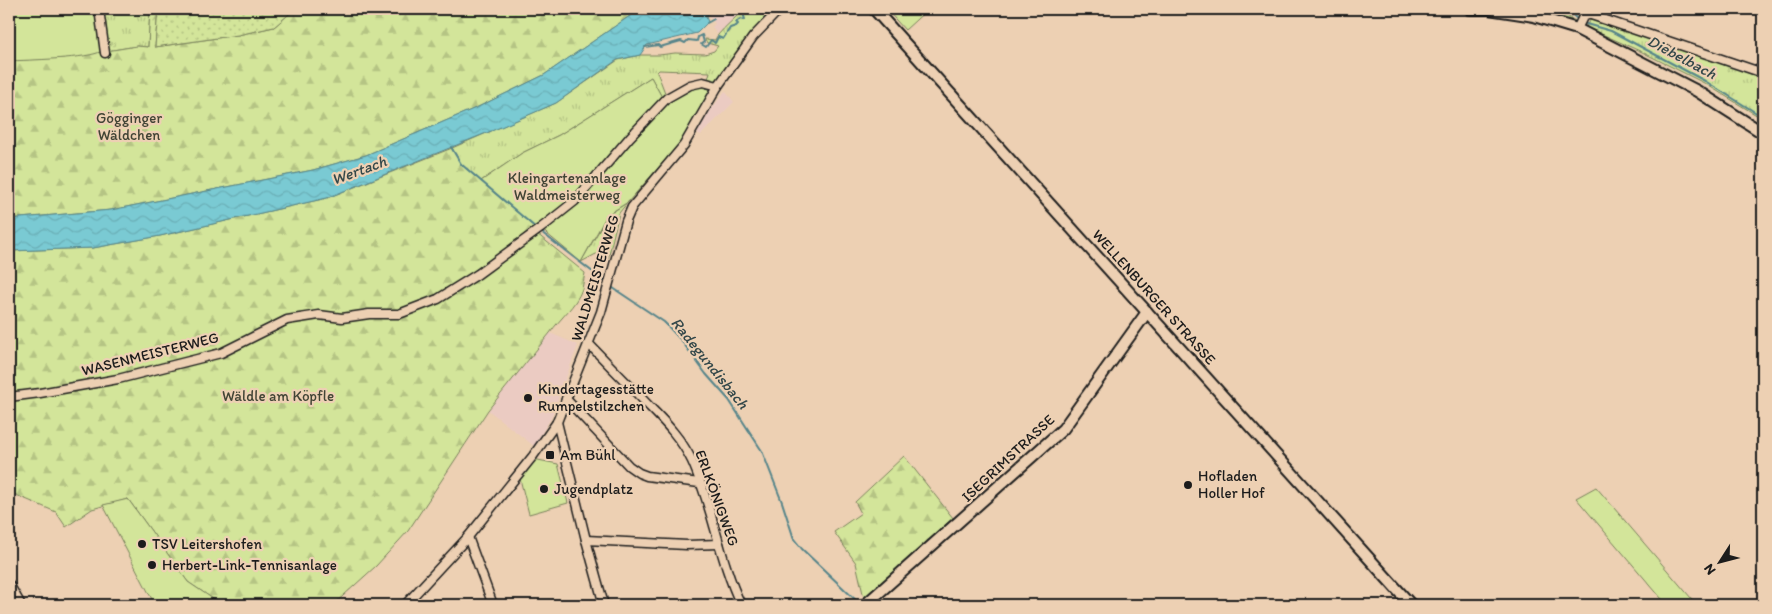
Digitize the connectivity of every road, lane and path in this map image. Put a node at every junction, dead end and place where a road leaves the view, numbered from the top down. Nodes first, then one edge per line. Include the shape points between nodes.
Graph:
1 (99, 9) edge
2 (780, 9) edge
3 (874, 9) edge
4 (1470, 9) edge
5 (1603, 9) edge
6 (1588, 14) junction
7 (1577, 29) junction
8 (105, 53) dead end
9 (1763, 73) edge
10 (718, 86) junction
11 (1763, 133) edge
12 (1147, 312) junction
13 (589, 344) junction
14 (9, 396) edge
15 (566, 399) junction
16 (557, 422) junction
17 (699, 483) junction
18 (468, 537) junction
19 (586, 540) junction
20 (719, 544) junction
21 (9, 584) edge
22 (867, 604) edge
23 (21, 605) edge
24 (405, 605) edge
25 (493, 605) edge
26 (604, 605) edge
27 (741, 605) edge
28 (1411, 605) edge

1 - 8 street
2 - 10 street, WALDMEISTERWEG via 753,38
3 - 12 street, WELLENBURGER STRASSE
4 - 7 street via 1534,16
5 - 6 street
6 - 7 street
6 - 9 street
7 - 11 street via 1697,91
10 - 13 street, WALDMEISTERWEG via 684,145 632,207
10 - 14 street, WASENMEISTERWEG via 703,82 690,85 668,98 575,201 478,274 438,299 398,314 342,318 319,315 287,320 221,352 118,379
12 - 22 street, ISEGRIMSTRASSE via 1063,429
12 - 28 street, WELLENBURGER STRASSE
13 - 15 street, WALDMEISTERWEG
13 - 17 street, ERLKÖNIGWEG via 668,426 692,461
15 - 16 street, WALDMEISTERWEG
15 - 17 street via 639,473
16 - 18 street, WALDMEISTERWEG
16 - 19 street
17 - 20 street, ERLKÖNIGWEG
18 - 24 street, WALDMEISTERWEG
18 - 25 street
19 - 20 street
19 - 26 street
20 - 27 street, ERLKÖNIGWEG
21 - 23 street

